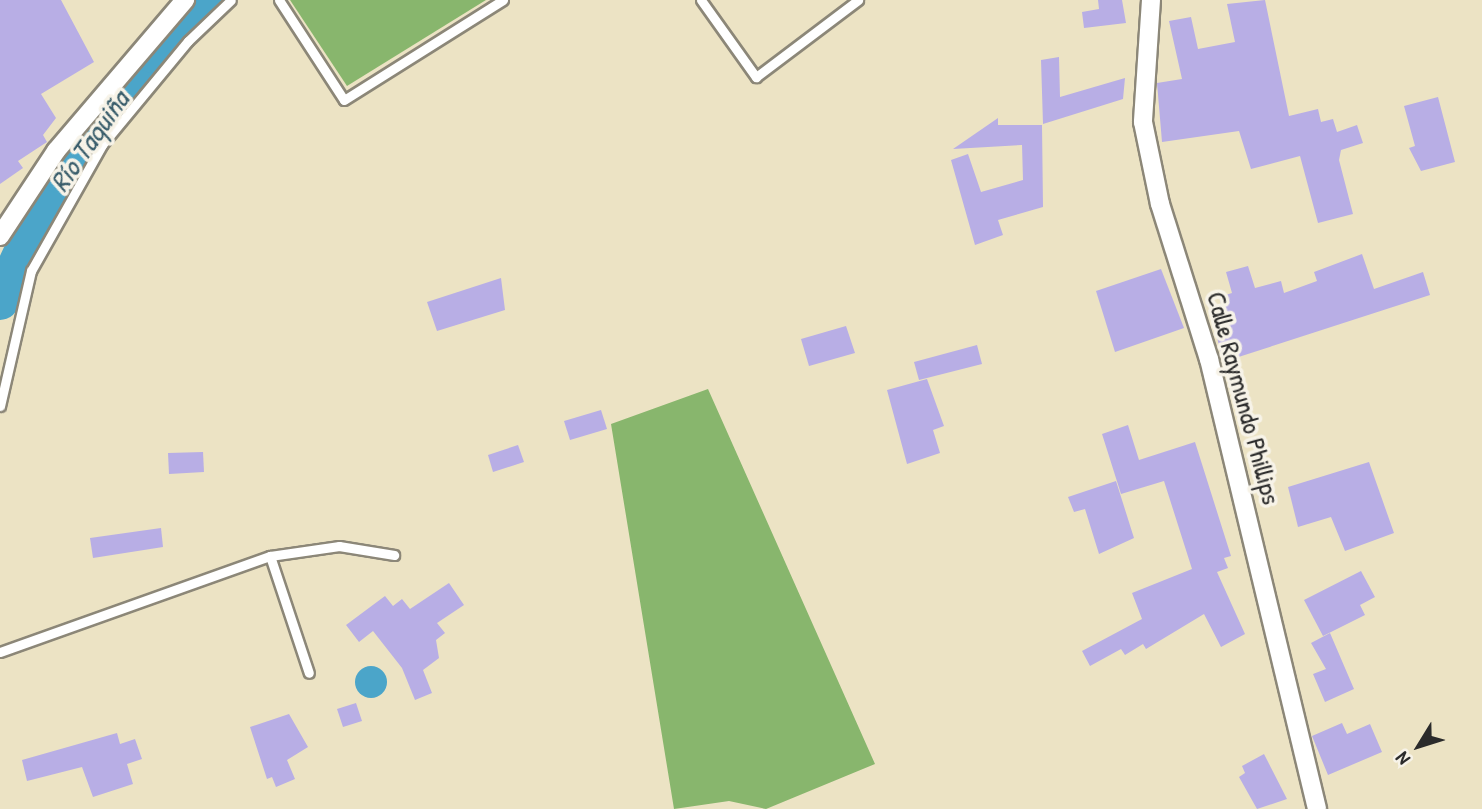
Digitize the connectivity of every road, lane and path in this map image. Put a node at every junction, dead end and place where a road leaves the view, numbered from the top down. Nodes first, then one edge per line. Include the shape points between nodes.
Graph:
1 (185, 0) edge
2 (231, 0) edge
3 (279, 0) edge
4 (503, 0) edge
5 (701, 0) edge
6 (858, 0) edge
7 (1151, 0) edge
8 (0, 236) edge
9 (0, 407) edge
10 (394, 555) dead end
11 (270, 556) junction
12 (0, 652) edge
13 (309, 673) dead end
14 (1317, 809) edge

1 - 8 street via 56,151
2 - 9 lane via 188,41 89,168 31,271
3 - 4 lane via 344,100
5 - 6 lane via 756,77
7 - 14 street, Calle Raymundo Phillips via 1143,122 1155,181 1209,359
10 - 11 lane via 339,546
11 - 12 lane
11 - 13 lane

